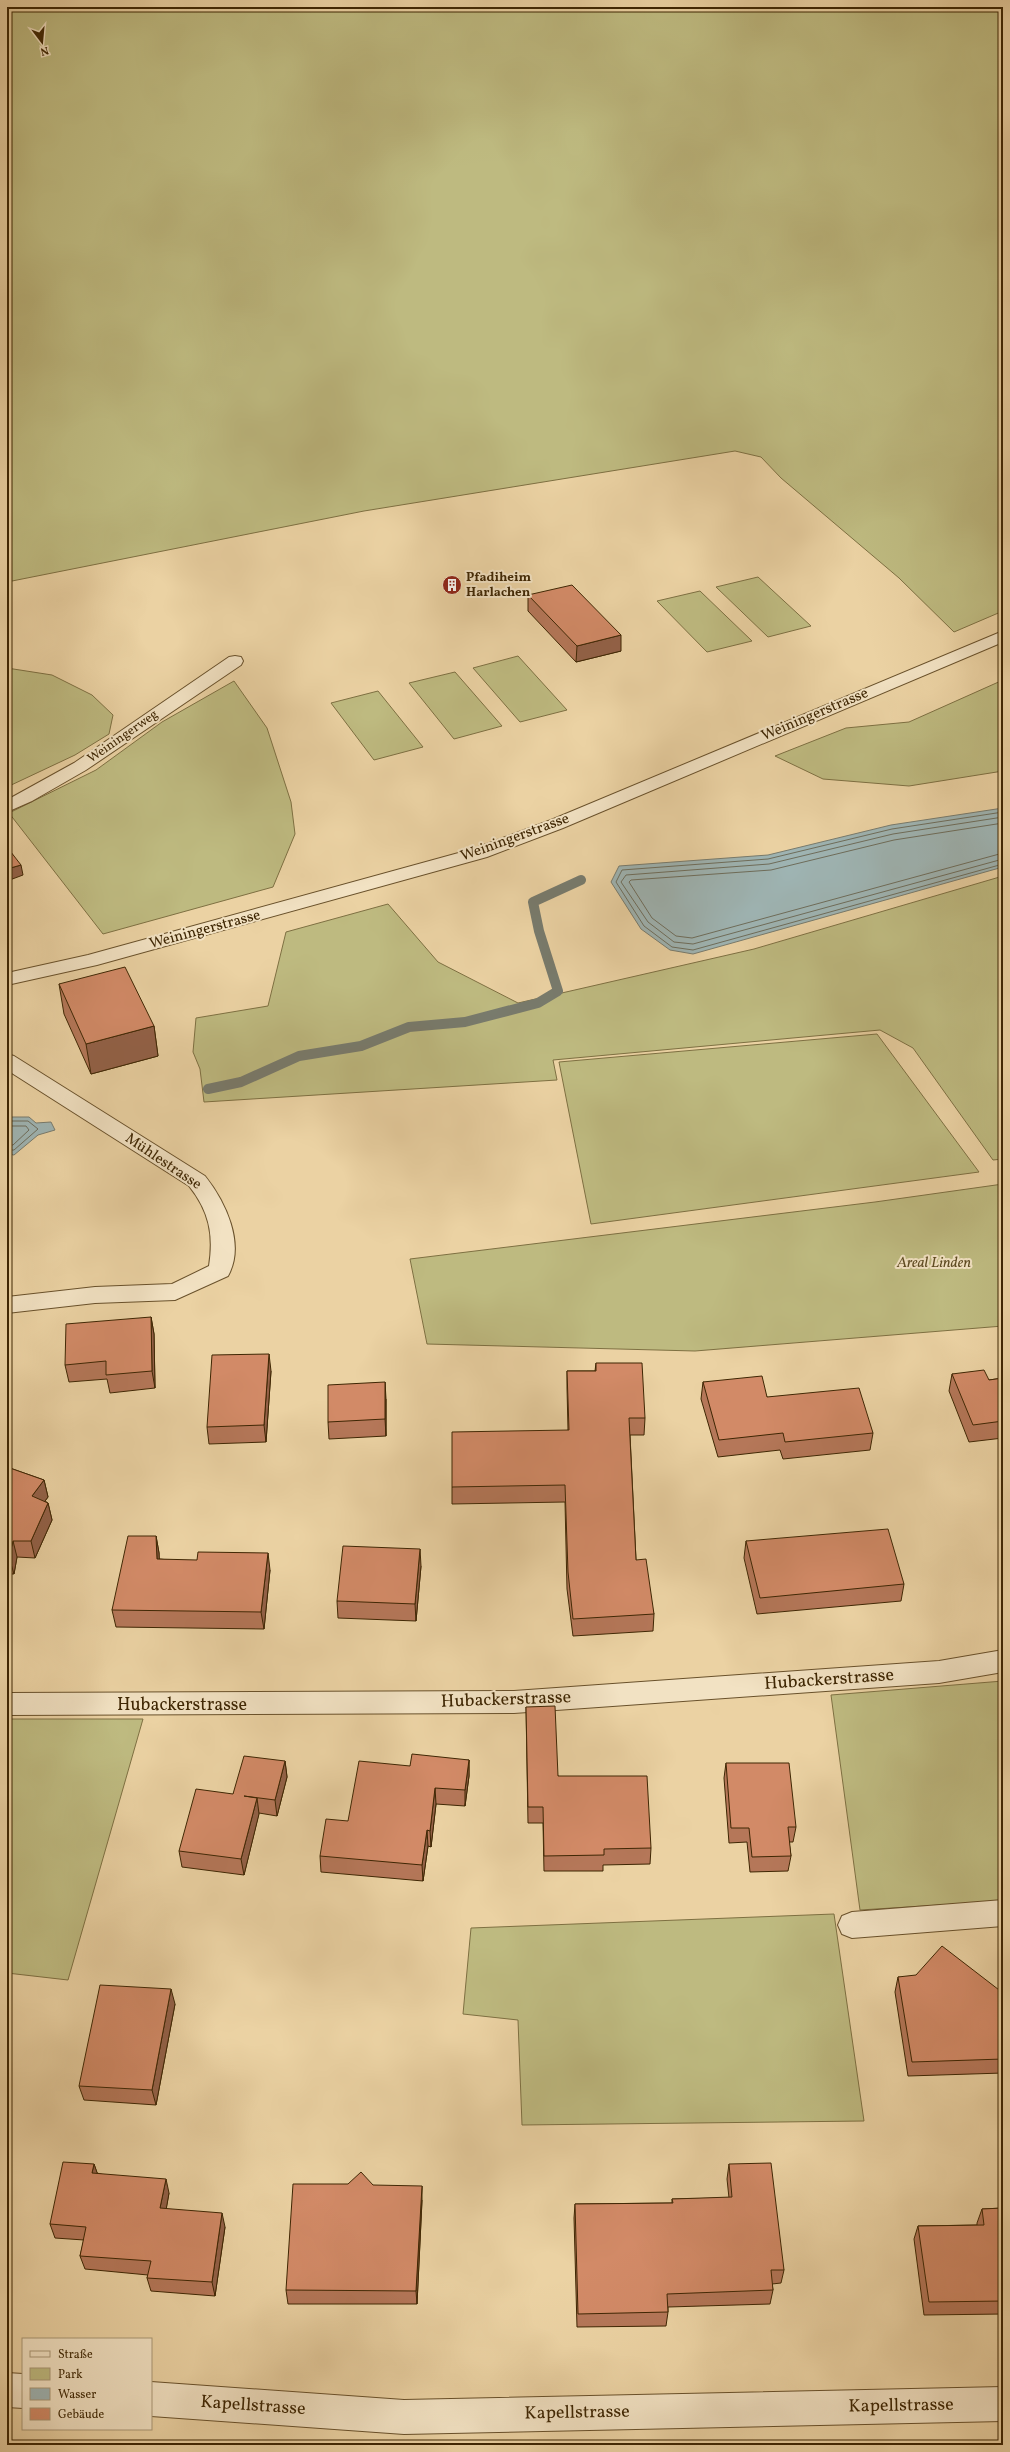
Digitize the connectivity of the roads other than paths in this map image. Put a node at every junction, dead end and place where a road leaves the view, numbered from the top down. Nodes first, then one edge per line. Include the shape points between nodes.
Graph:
1 (1003, 636) edge
2 (235, 661) dead end
3 (7, 807) edge
4 (7, 979) edge
5 (7, 1061) edge
6 (7, 1304) edge
7 (1003, 1661) edge
8 (7, 1704) edge
9 (1003, 1913) edge
10 (852, 1925) dead end
11 (7, 2390) edge
12 (22, 2391) edge
13 (152, 2399) edge
14 (1003, 2404) edge

1 - 4 street, Weiningerstrasse via 557,824 501,845 398,878 84,963
2 - 3 street, Weiningerweg via 103,753 44,790
5 - 6 street, Mühlestrasse via 197,1181 218,1210 223,1254 220,1270 174,1292 95,1295
7 - 8 street, Hubackerstrasse via 939,1672 514,1702
9 - 10 street
11 - 12 street
13 - 14 street, Kapellstrasse via 404,2417

